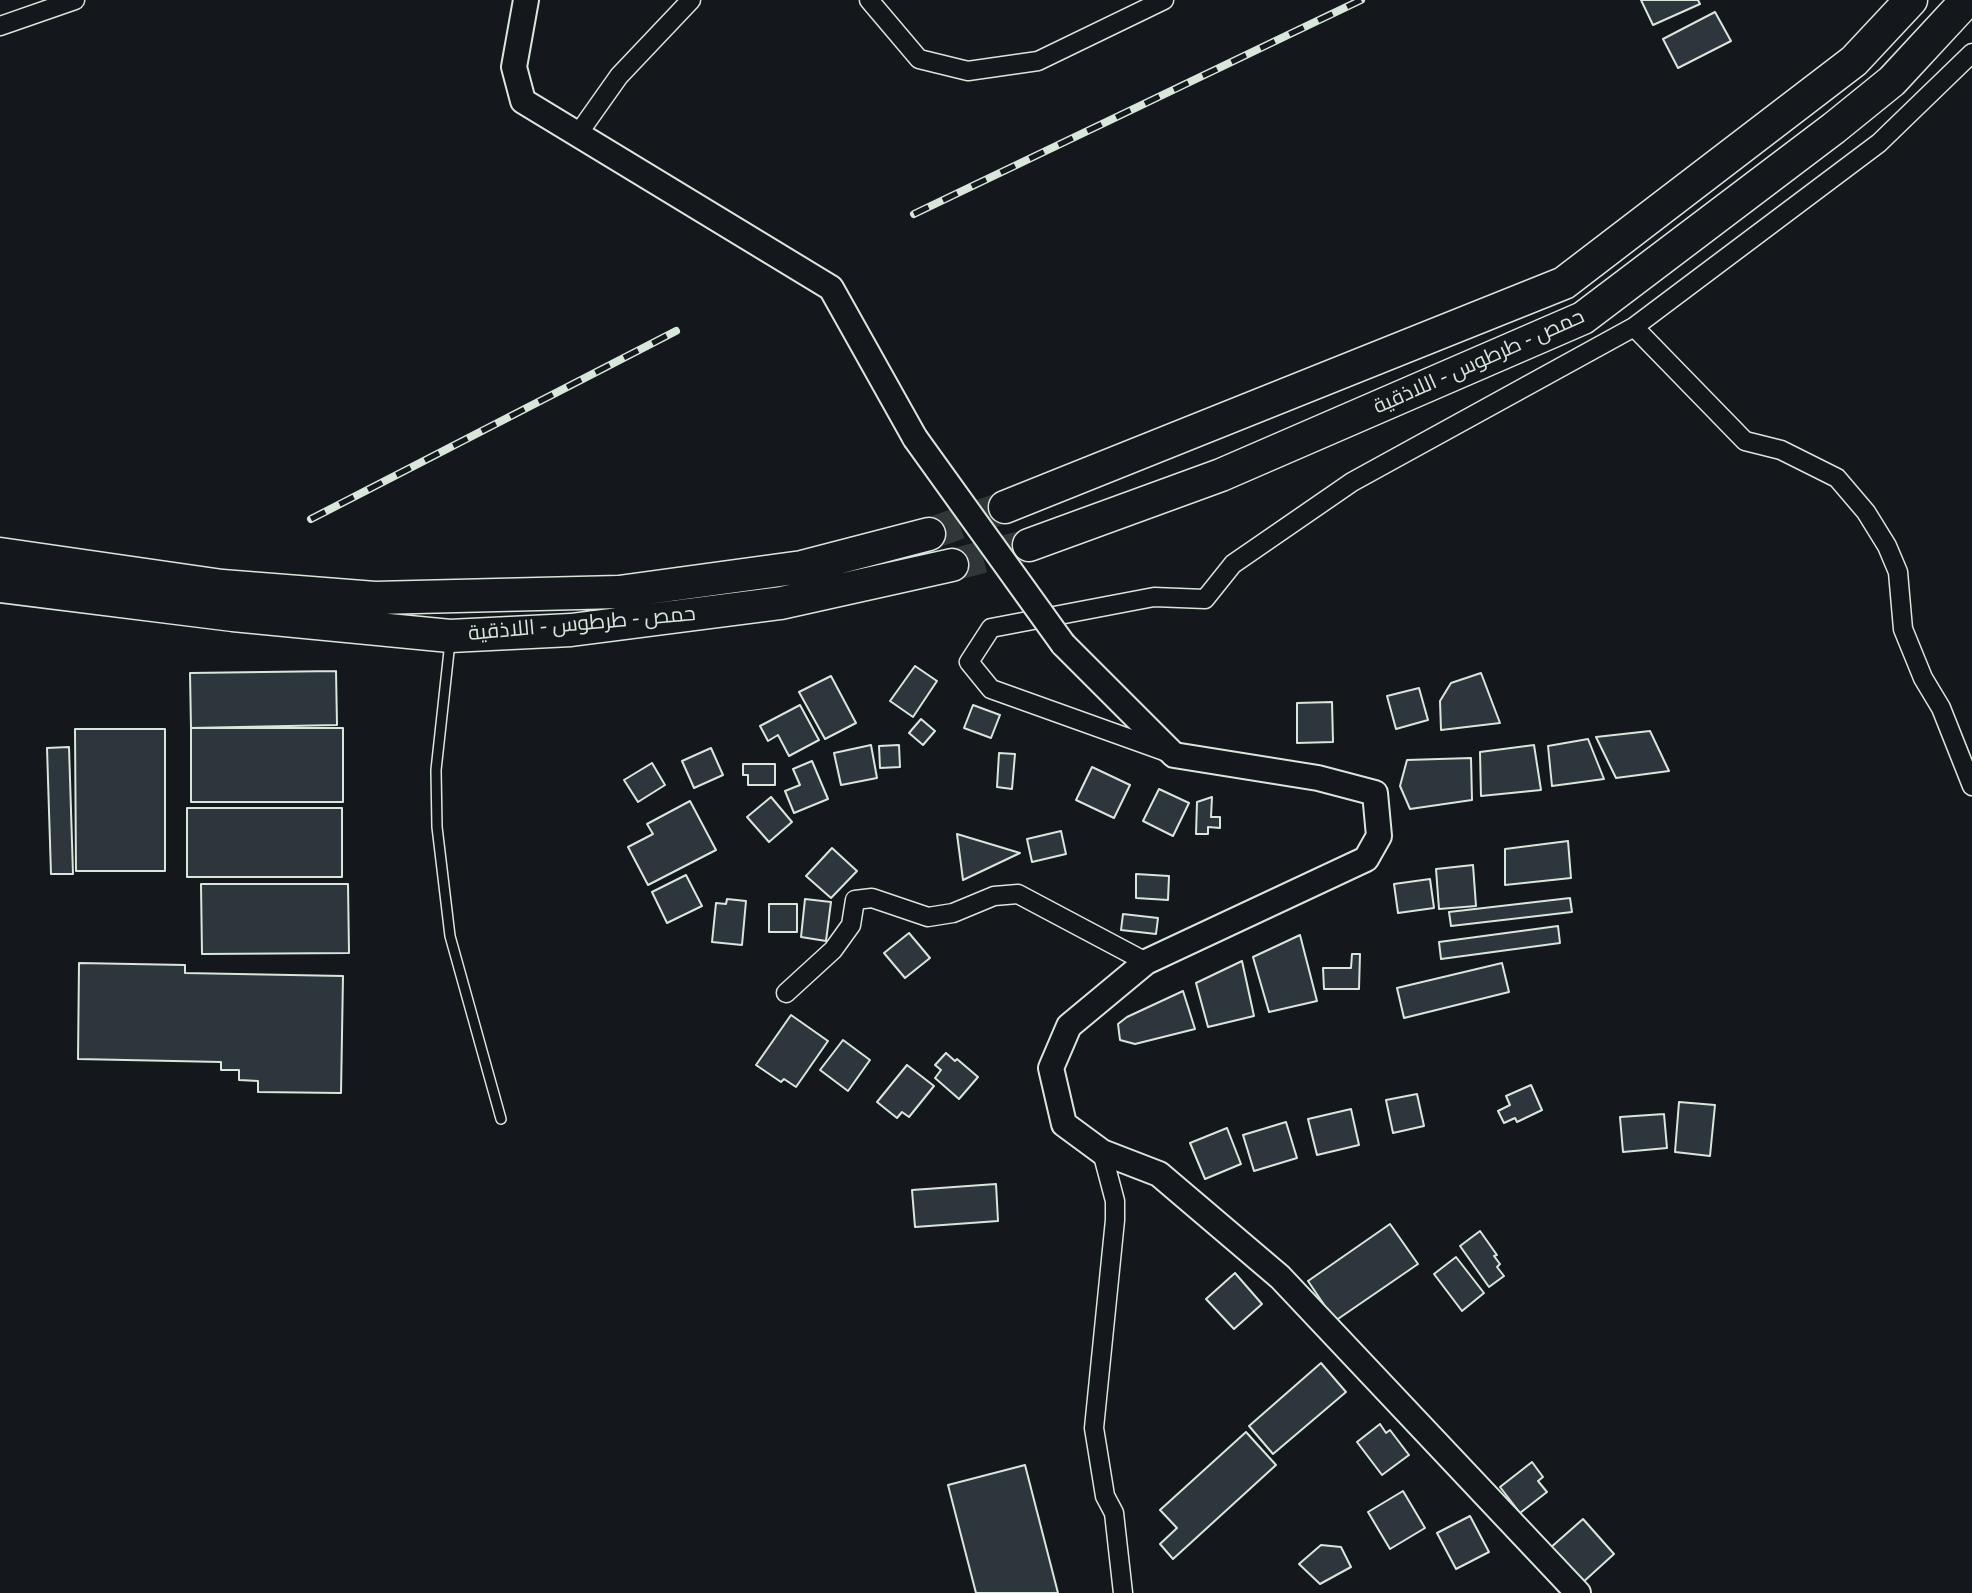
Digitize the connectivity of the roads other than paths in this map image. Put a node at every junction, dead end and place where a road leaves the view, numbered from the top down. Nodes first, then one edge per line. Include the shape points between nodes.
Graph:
1 (75, 0) edge
2 (526, 0) edge
3 (691, 0) edge
4 (869, 0) edge
5 (1911, 0) edge
6 (1967, 0) edge
7 (1161, 1) edge
8 (0, 26) edge
9 (1972, 53) edge
10 (578, 134) junction
11 (1634, 327) junction
12 (1005, 507) tunnel mouth
13 (929, 534) tunnel mouth
14 (1029, 545) tunnel mouth
15 (0, 554) edge
16 (952, 565) tunnel mouth
17 (0, 586) edge
18 (450, 636) junction
19 (1174, 755) junction
20 (1972, 786) edge
21 (1146, 962) junction
22 (786, 993) dead end
23 (501, 1119) dead end
24 (1102, 1152) junction
25 (1123, 1593) edge
26 (1578, 1593) edge

1 - 8 street
2 - 10 main road via 514,67 523,101
3 - 10 street via 619,76
4 - 7 street via 919,59 968,71 1038,61
5 - 12 highway, حمص - طرطوس - اللاذقية via 1854,61 1564,283
6 - 14 highway, حمص - طرطوس - اللاذقية via 1892,81 1583,318 1221,475
9 - 11 street via 1879,143
10 - 19 main road, bridge via 831,288 915,438 1063,644
11 - 19 street via 1352,482 1233,564 1205,599 1153,597 991,628 969,662 991,689
11 - 20 street via 1745,441 1781,450 1838,478 1866,512 1898,572 1903,629
13 - 15 highway, حمص - طرطوس - اللاذقية via 802,567 620,592 375,598 222,586
16 - 18 highway, حمص - طرطوس - اللاذقية via 781,603 571,629
17 - 18 highway, حمص - طرطوس - اللاذقية
18 - 23 lane via 436,770 437,827 450,936
19 - 21 main road via 1318,778 1375,793 1379,835 1366,859
21 - 22 street via 1018,894 994,896 953,913 928,917 872,898 855,901 851,925 833,950
21 - 24 main road via 1069,1026 1051,1068 1064,1124
24 - 25 street via 1115,1201 1115,1220 1094,1429 1105,1496 1114,1513
24 - 26 main road via 1159,1174 1280,1277

